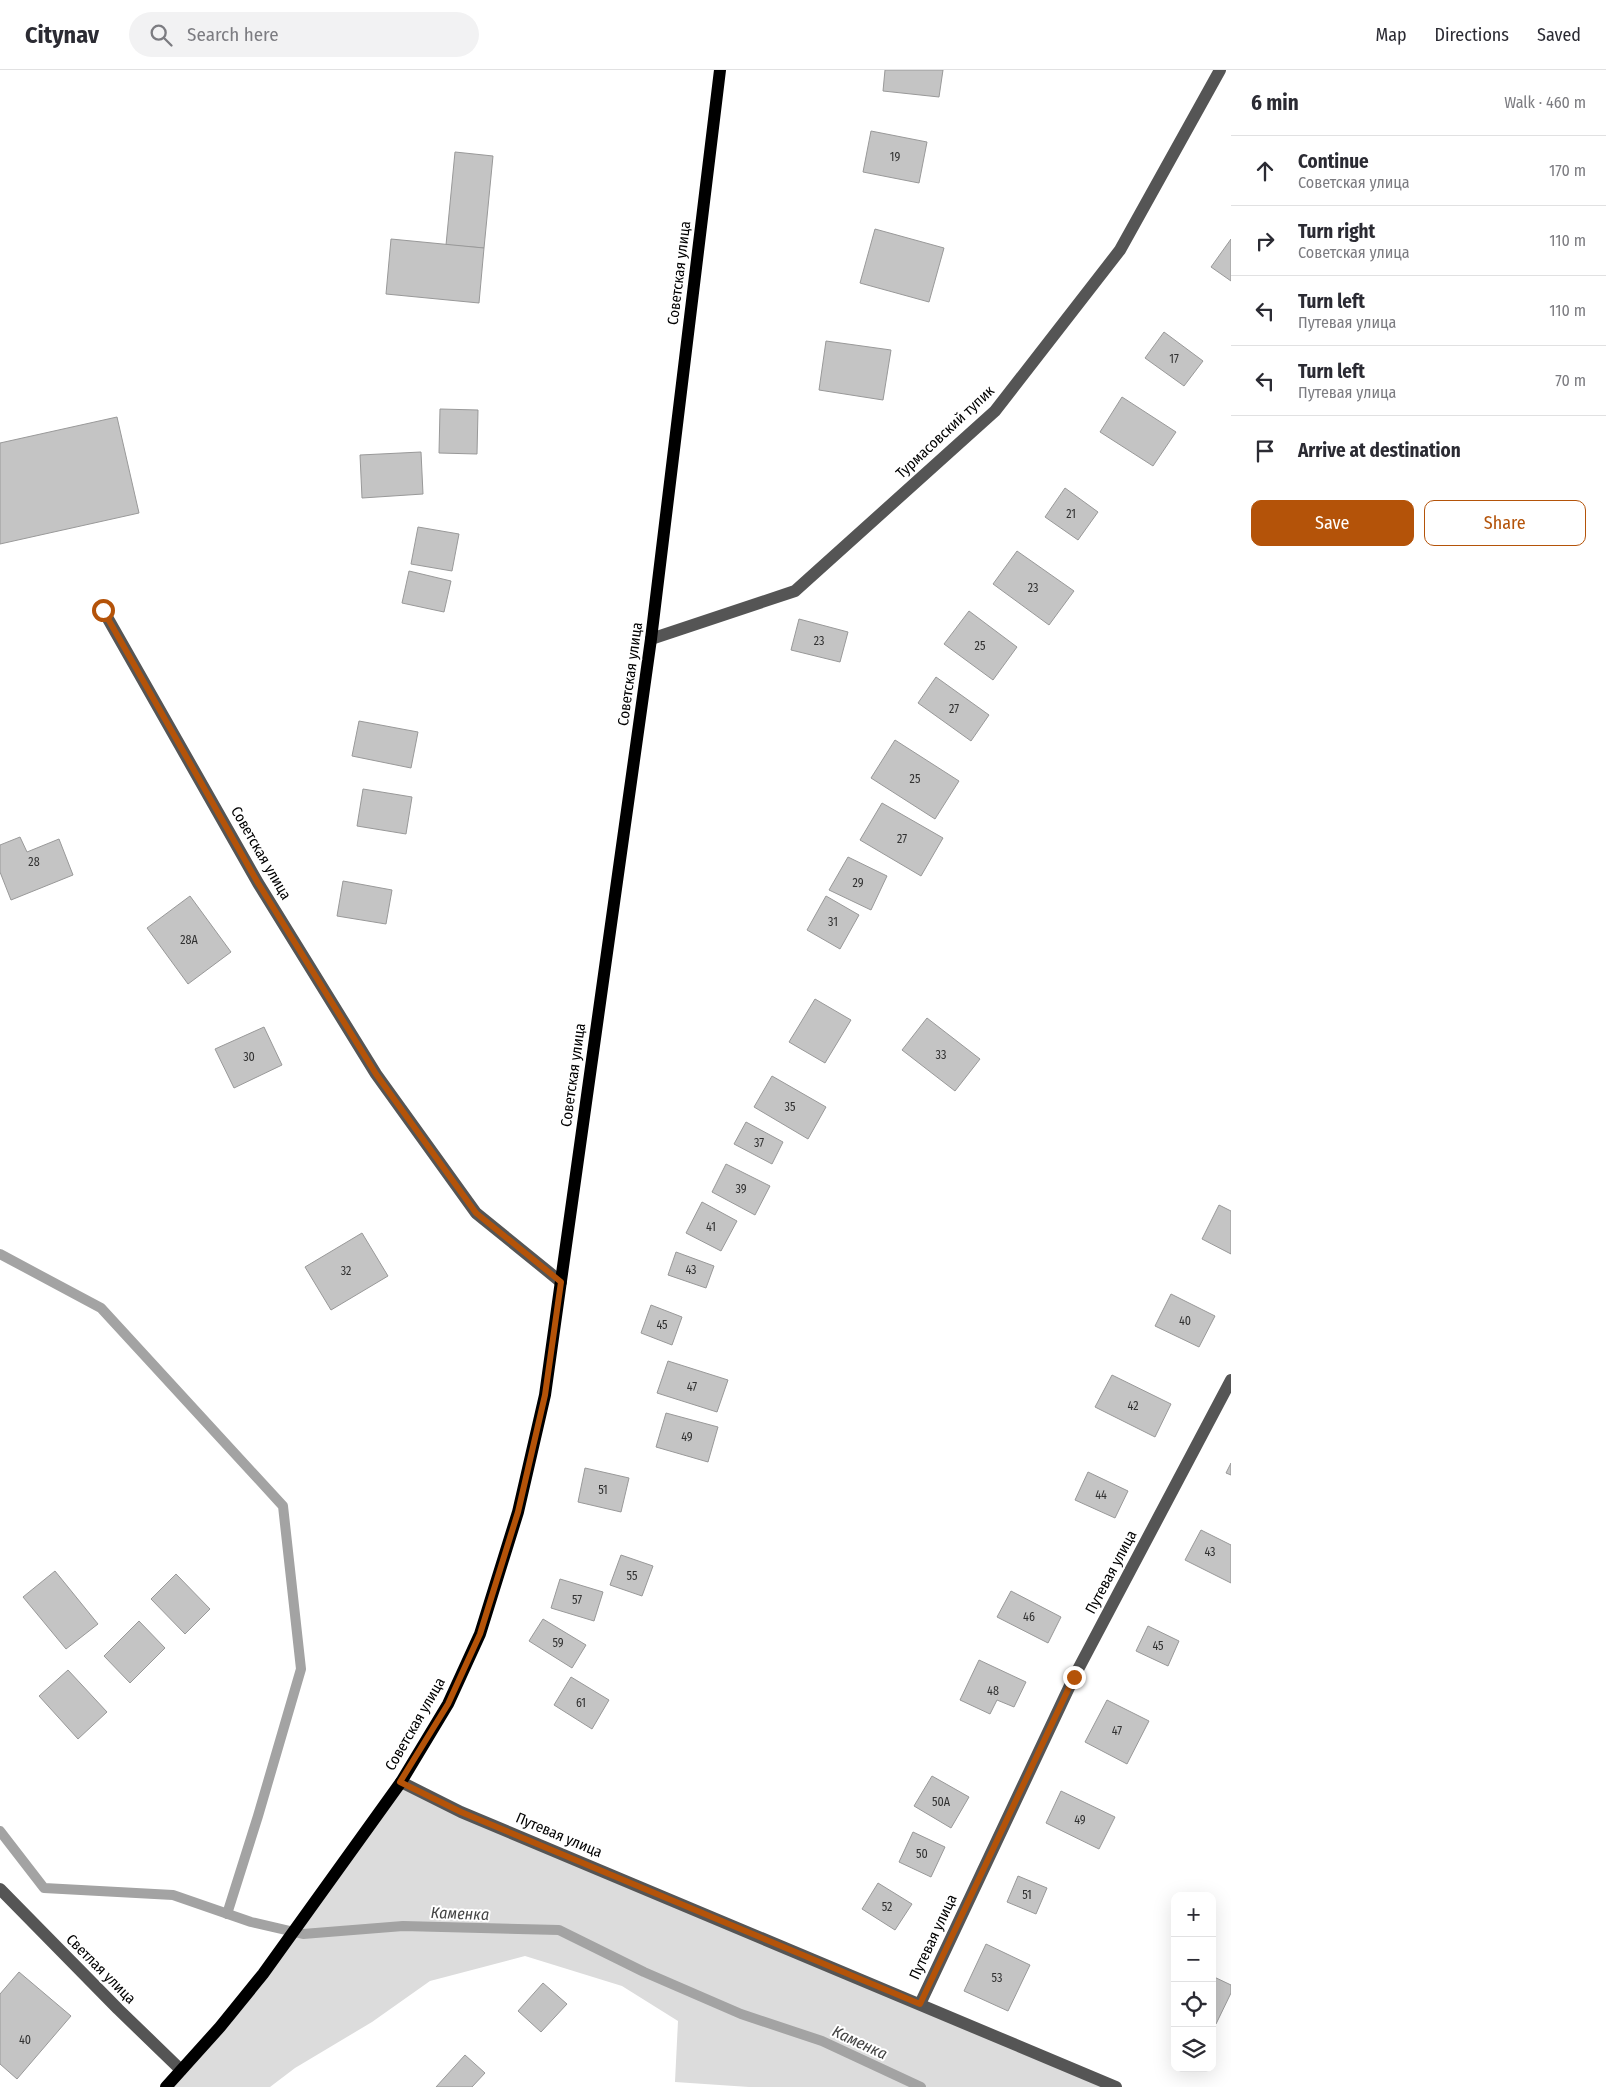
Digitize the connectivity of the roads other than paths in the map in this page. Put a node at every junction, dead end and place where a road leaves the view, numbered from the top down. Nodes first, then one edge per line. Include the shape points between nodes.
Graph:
1 (720, 70) edge
2 (1220, 70) edge
3 (103, 610) dead end
4 (651, 639) junction
5 (561, 1282) junction
6 (1231, 1380) edge
7 (400, 1782) junction
8 (0, 1889) edge
9 (920, 2004) junction
10 (181, 2070) junction
11 (166, 2087) edge
12 (1116, 2087) edge

1 - 4 main road, Советская улица
2 - 4 street, Турмасовский тупик via 1120,250 995,411 795,591
3 - 5 street, Советская улица via 258,883 376,1074 476,1213
4 - 5 main road, Советская улица
5 - 7 main road, Советская улица via 545,1395 520,1502 480,1634 448,1704
6 - 9 street, Путевая улица via 1074,1677
7 - 9 street, Путевая улица via 470,1816
7 - 10 main road, Советская улица via 263,1974
8 - 10 street, Светлая улица
9 - 12 street
10 - 11 main road, Советская улица

